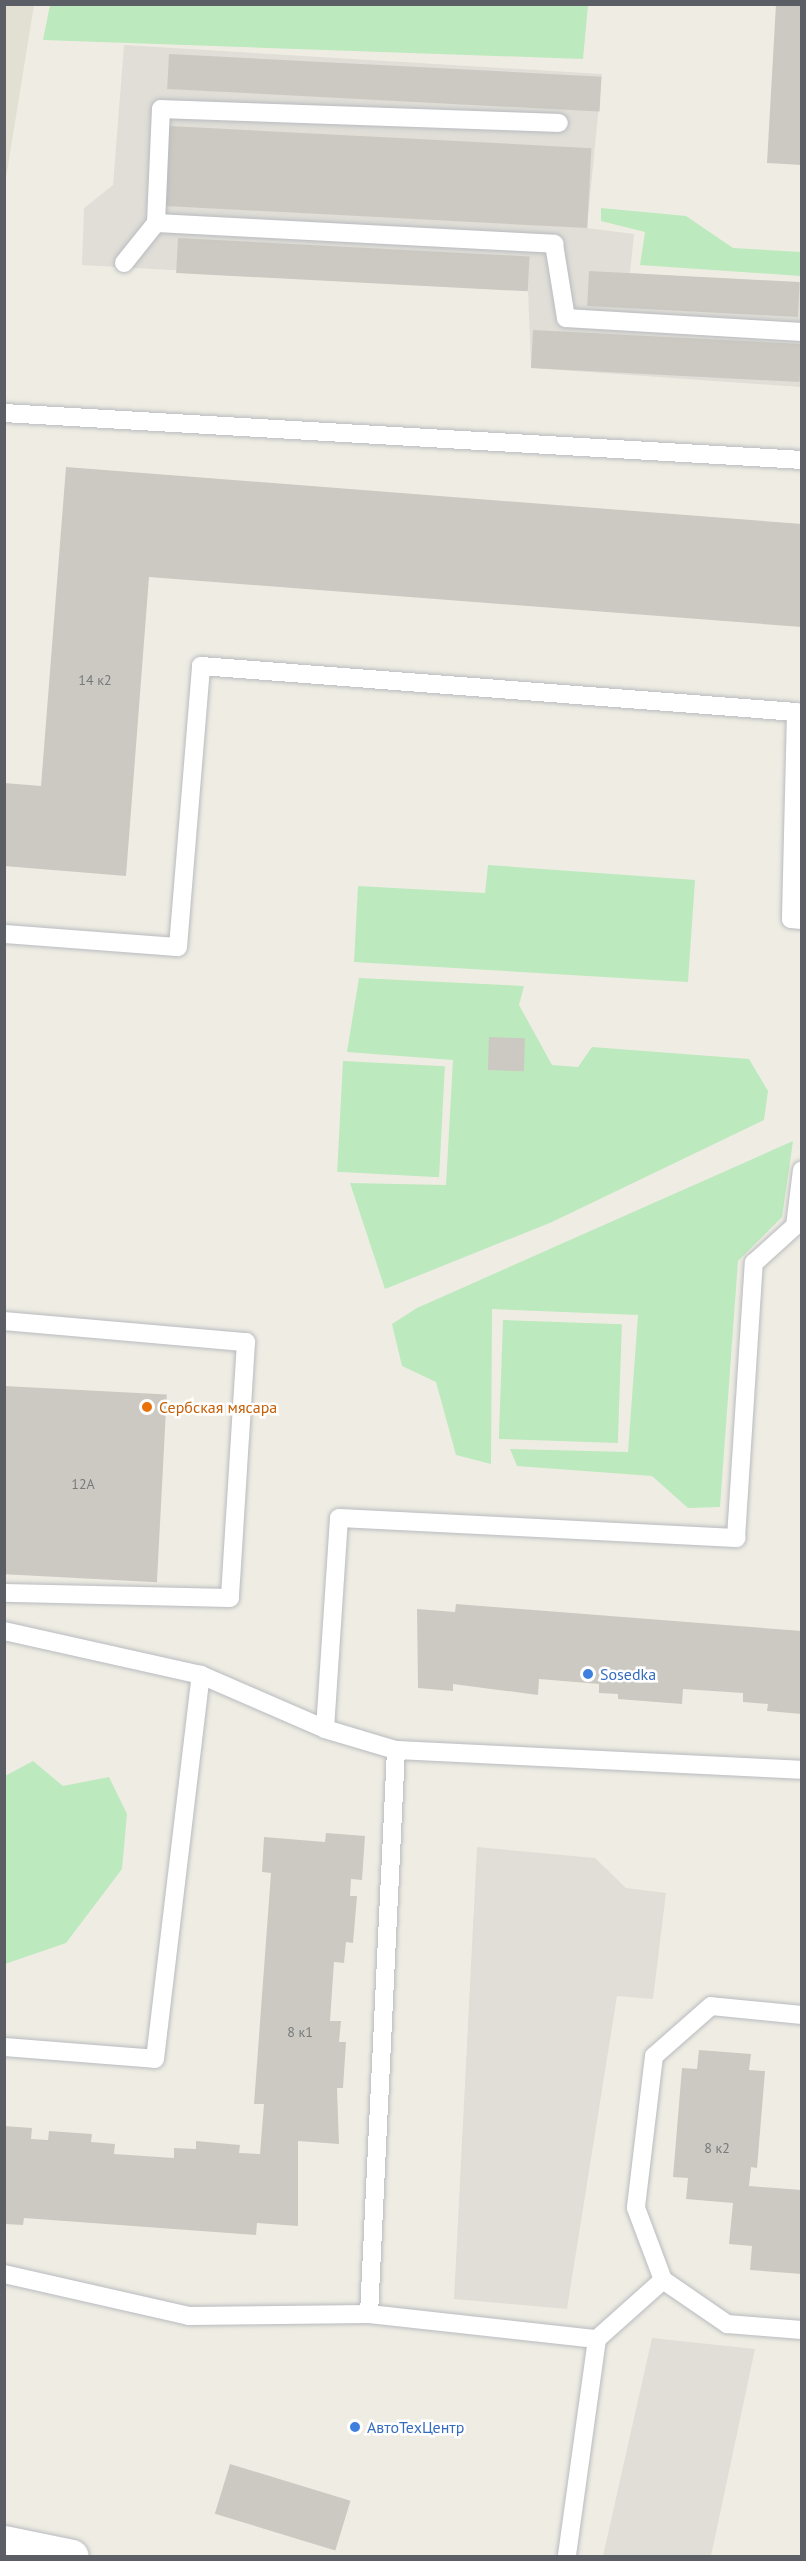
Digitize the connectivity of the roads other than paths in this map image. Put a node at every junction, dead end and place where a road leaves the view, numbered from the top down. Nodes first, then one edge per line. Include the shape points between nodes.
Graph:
1 (559, 123) dead end
2 (156, 223) junction
3 (124, 263) dead end
4 (801, 332) edge
5 (4, 413) edge
6 (801, 460) edge
7 (801, 920) edge
8 (4, 934) edge
9 (801, 1170) edge
10 (4, 1321) edge
11 (4, 1593) edge
12 (4, 1631) edge
13 (201, 1675) junction
14 (325, 1728) junction
15 (396, 1750) junction
16 (801, 1770) edge
17 (801, 2015) edge
18 (4, 2047) edge
19 (4, 2274) edge
20 (663, 2280) junction
21 (369, 2313) junction
22 (801, 2330) edge
23 (597, 2339) junction
24 (4, 2542) edge
25 (72, 2556) edge
26 (567, 2556) edge

1 - 2 lane via 161,108
2 - 3 lane
2 - 4 lane via 554,244 566,318
5 - 6 lane
7 - 8 lane via 791,919 796,712 201,666 178,947
9 - 14 lane via 795,1226 754,1263 736,1538 339,1518
10 - 11 lane via 246,1342 230,1598
12 - 13 lane
13 - 14 lane
13 - 18 lane via 155,2059
14 - 15 lane
15 - 16 lane
15 - 21 lane
17 - 20 lane via 711,2006 654,2056 636,2208
19 - 21 lane via 189,2316
20 - 22 lane via 727,2324
20 - 23 lane
21 - 23 lane
23 - 26 lane
24 - 25 street

